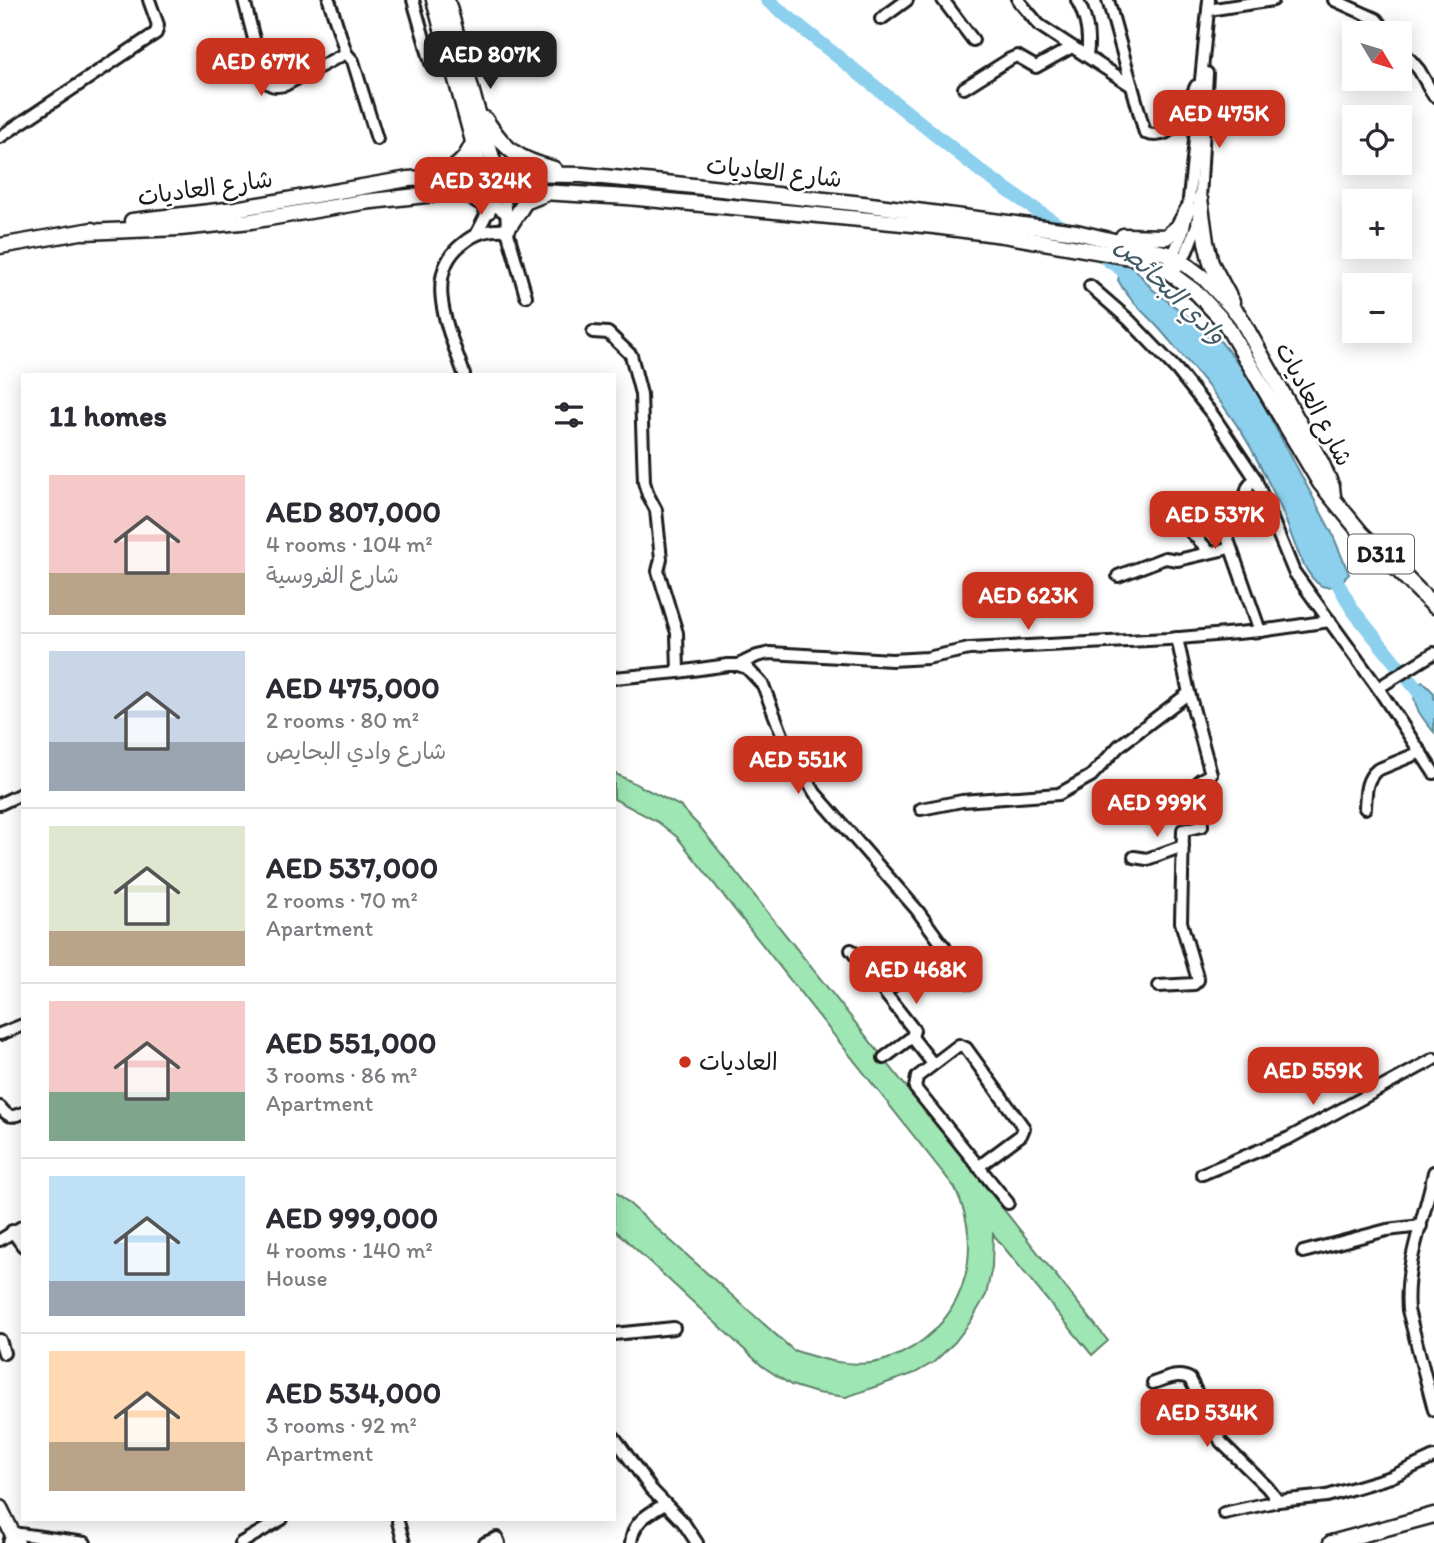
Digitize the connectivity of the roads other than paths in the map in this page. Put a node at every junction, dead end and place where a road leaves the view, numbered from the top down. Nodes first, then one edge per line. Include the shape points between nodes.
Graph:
1 (149, 0) edge
2 (244, 0) edge
3 (330, 0) edge
4 (413, 0) edge
5 (434, 0) edge
6 (447, 0) edge
7 (907, 0) edge
8 (943, 0) edge
9 (1018, 0) edge
10 (1077, 0) edge
11 (1108, 0) edge
12 (1273, 0) edge
13 (1334, 0) edge
14 (1208, 5) edge
15 (881, 19) dead end
16 (1378, 21) edge
17 (973, 40) dead end
18 (1072, 47) junction
19 (346, 53) junction
20 (1087, 56) junction
21 (1412, 62) edge
22 (431, 63) dead end
23 (1200, 78) junction
24 (1132, 86) junction
25 (964, 89) dead end
26 (1434, 96) edge
27 (475, 103) junction
28 (0, 137) edge
29 (377, 139) dead end
30 (474, 140) junction
31 (497, 174) junction
32 (482, 175) junction
33 (582, 175) junction
34 (441, 176) junction
35 (462, 191) junction
36 (503, 191) junction
37 (552, 192) junction
38 (1200, 198) junction
39 (489, 201) junction
40 (1188, 209) junction
41 (506, 213) junction
42 (507, 230) junction
43 (84, 232) junction
44 (477, 233) junction
45 (1104, 245) junction
46 (0, 246) edge
47 (1177, 258) junction
48 (1169, 272) junction
49 (1090, 286) dead end
50 (526, 296) dead end
51 (1239, 316) junction
52 (593, 332) dead end
53 (464, 373) edge
54 (1255, 478) junction
55 (1334, 498) junction
56 (1154, 510) dead end
57 (1230, 548) junction
58 (1209, 552) junction
59 (1118, 576) dead end
60 (1434, 606) edge
61 (1330, 621) junction
62 (1259, 631) junction
63 (1177, 638) junction
64 (1432, 658) edge
65 (738, 664) junction
66 (678, 672) junction
67 (616, 678) edge
68 (1378, 688) junction
69 (1189, 693) junction
70 (1421, 752) junction
71 (1434, 772) edge
72 (21, 794) edge
73 (0, 804) edge
74 (920, 808) dead end
75 (1365, 808) dead end
76 (1183, 846) junction
77 (1134, 857) dead end
78 (944, 946) junction
79 (851, 950) dead end
80 (970, 984) dead end
81 (1159, 986) dead end
82 (885, 992) junction
83 (21, 1026) edge
84 (0, 1034) edge
85 (912, 1037) junction
86 (884, 1058) dead end
87 (1434, 1059) edge
88 (933, 1064) junction
89 (0, 1107) edge
90 (21, 1114) edge
91 (978, 1167) junction
92 (1434, 1172) edge
93 (1202, 1174) dead end
94 (1008, 1203) dead end
95 (1421, 1226) junction
96 (18, 1228) edge
97 (0, 1240) edge
98 (1303, 1252) dead end
99 (674, 1328) dead end
100 (616, 1334) edge
101 (0, 1340) edge
102 (4, 1353) dead end
103 (1153, 1383) dead end
104 (1434, 1410) edge
105 (616, 1440) edge
106 (1434, 1457) edge
107 (1278, 1501) junction
108 (665, 1504) junction
109 (0, 1508) edge
110 (1224, 1513) dead end
111 (1434, 1515) edge
112 (279, 1521) edge
113 (398, 1522) dead end
114 (13, 1540) edge
115 (85, 1543) edge
116 (241, 1543) edge
117 (404, 1543) edge
118 (485, 1543) edge
119 (499, 1543) edge
120 (631, 1543) edge
121 (697, 1543) edge
122 (1331, 1543) edge

1 - 28 street via 158,25 156,33
2 - 19 street via 269,85 285,85
3 - 19 street
4 - 22 street
5 - 30 main road
6 - 27 main road
7 - 15 street
8 - 17 street
9 - 18 street via 1039,25
10 - 20 street via 1088,30
11 - 24 street
12 - 14 street
13 - 16 street
14 - 23 street
14 - 38 street
18 - 20 street
18 - 25 street via 1036,67 1017,56
19 - 29 street via 353,61
20 - 24 street
21 - 26 street
23 - 24 street via 1170,132 1153,136 1144,133
23 - 40 street
27 - 31 main road
27 - 33 main road via 515,156
30 - 32 main road
30 - 34 main road via 461,164
31 - 32 main road, شارع العاديات / D311
31 - 33 main road, شارع العاديات / D311
31 - 36 main road
32 - 34 main road, شارع العاديات / D311
32 - 39 main road
33 - 45 main road, شارع العاديات / D311 via 975,218 1076,232
34 - 43 main road, شارع العاديات / D311 via 137,220
35 - 39 main road, شارع العاديات / D311
35 - 39 main road via 482,203
35 - 43 main road, شارع العاديات / D311 via 227,223
36 - 37 main road, شارع العاديات / D311
36 - 39 main road, شارع العاديات / D311
36 - 41 street
37 - 42 main road via 525,202
37 - 45 main road, شارع العاديات / D311
38 - 47 street via 1197,225
38 - 51 main road via 1212,263
39 - 41 street
39 - 42 street
39 - 44 street
40 - 45 main road via 1166,237 1129,236
40 - 47 street
41 - 42 street
42 - 44 street
42 - 50 street
43 - 46 main road, شارع العاديات / D311
44 - 53 street via 452,254 440,288
45 - 47 main road, شارع العاديات / D311
45 - 48 main road, شارع العاديات / D311
47 - 48 street
47 - 51 main road, شارع العاديات / D311 via 1205,279
48 - 55 main road, شارع العاديات / D311 via 1198,293 1225,323 1320,483
49 - 54 street via 1177,370
51 - 55 main road, شارع العاديات / D311 via 1322,464
52 - 66 street via 608,333 632,357 643,404 645,482 656,510 662,559 658,571 677,633
54 - 57 street via 1226,534
54 - 61 street via 1294,572
55 - 60 main road, D311 via 1361,533
56 - 58 street via 1172,510
57 - 58 street
57 - 62 street
58 - 59 street via 1178,560 1165,558
61 - 62 street
61 - 68 street
62 - 63 street
63 - 65 street via 969,649 891,660 770,653
63 - 69 street
64 - 68 street
65 - 66 street
65 - 78 street via 764,685 783,740 815,793
66 - 67 street
68 - 70 street
69 - 74 street via 1119,746 1091,776 1059,794
69 - 76 street via 1211,774 1200,779 1202,826 1183,830
70 - 71 street
70 - 75 street via 1371,774
72 - 73 street
76 - 77 street via 1147,859
76 - 81 street via 1181,922 1198,980
78 - 80 street
78 - 82 street
79 - 82 street
82 - 85 street via 912,1028
83 - 84 street
85 - 86 street
85 - 88 street
87 - 93 street via 1289,1138
88 - 91 street via 917,1077 915,1088
88 - 91 street via 964,1046 1024,1128
89 - 90 street via 7,1116
91 - 94 street
92 - 95 street
95 - 98 street
95 - 104 street via 1407,1302
96 - 97 street
99 - 100 street
101 - 102 street
103 - 107 street via 1184,1375 1190,1380 1221,1442
105 - 108 street
106 - 107 street via 1391,1477 1327,1496
107 - 110 street
108 - 120 street via 637,1524
108 - 121 street
109 - 114 main road
111 - 122 main road
112 - 116 street
113 - 117 street
114 - 115 street
118 - 119 street via 497,1538

